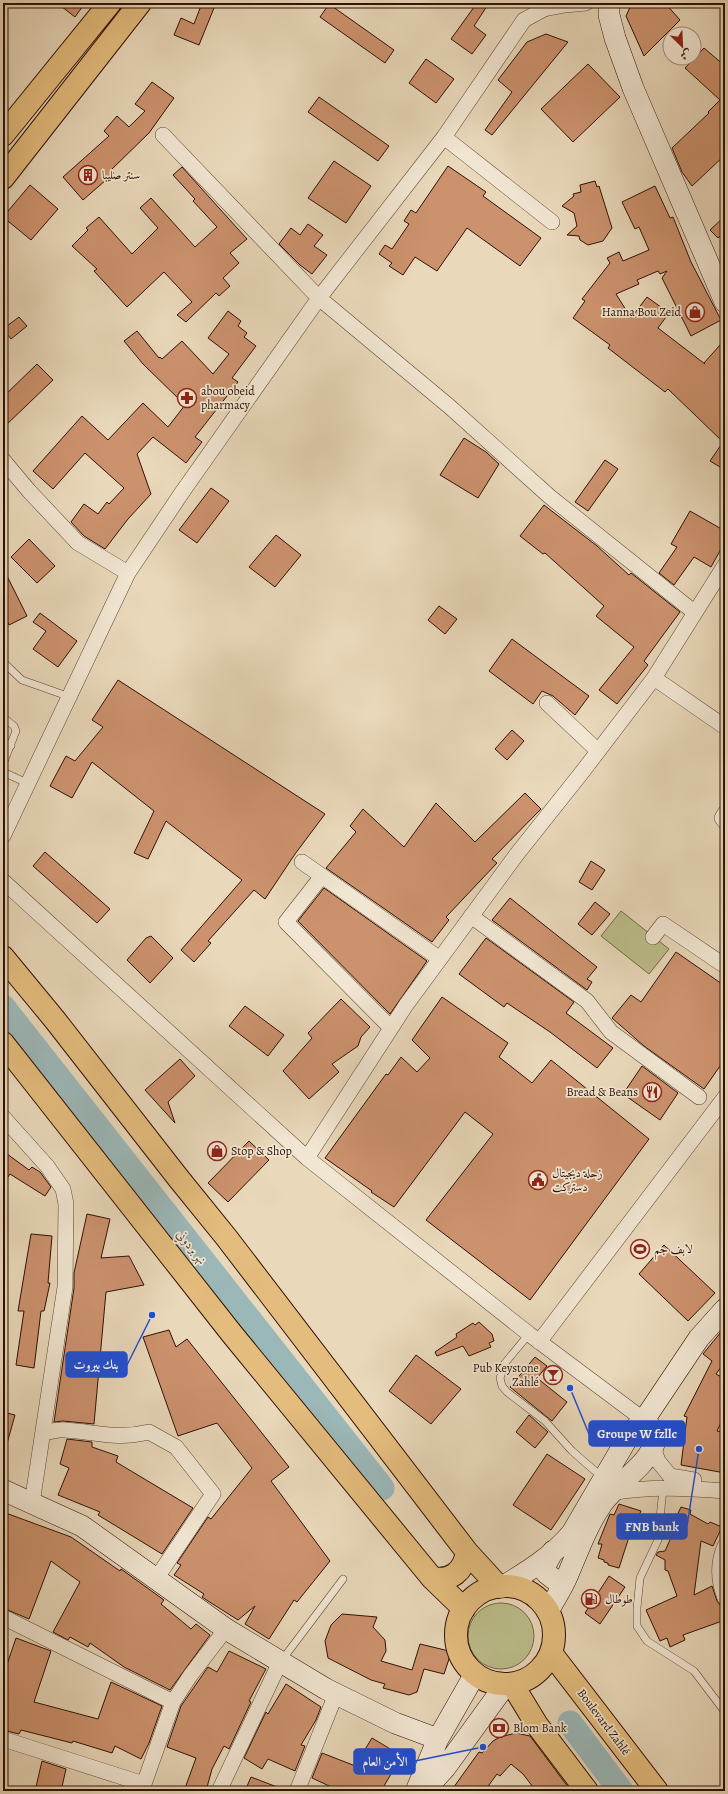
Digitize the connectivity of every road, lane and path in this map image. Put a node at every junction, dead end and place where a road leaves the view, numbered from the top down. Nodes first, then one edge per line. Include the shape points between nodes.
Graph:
1 (110, 3) edge
2 (140, 3) edge
3 (586, 3) edge
4 (609, 3) edge
5 (3, 135) edge
6 (163, 135) dead end
7 (444, 137) junction
8 (3, 178) edge
9 (552, 222) dead end
10 (319, 298) junction
11 (725, 302) edge
12 (3, 460) edge
13 (725, 565) edge
14 (128, 573) junction
15 (694, 612) junction
16 (3, 662) edge
17 (654, 678) junction
18 (70, 697) junction
19 (547, 703) dead end
20 (3, 717) edge
21 (725, 727) edge
22 (3, 741) edge
23 (11, 746) junction
24 (598, 751) junction
25 (3, 764) edge
26 (3, 772) edge
27 (27, 783) junction
28 (725, 813) edge
29 (725, 822) edge
30 (3, 836) edge
31 (302, 862) dead end
32 (322, 876) junction
33 (3, 881) edge
34 (471, 916) junction
35 (653, 937) dead end
36 (3, 957) edge
37 (440, 959) junction
38 (725, 966) edge
39 (391, 1028) junction
40 (5, 1048) edge
41 (699, 1097) dead end
42 (725, 1097) edge
43 (3, 1117) edge
44 (307, 1158) junction
45 (725, 1309) edge
46 (534, 1338) junction
47 (644, 1420) junction
48 (43, 1433) junction
49 (653, 1447) junction
50 (663, 1468) junction
51 (725, 1482) edge
52 (606, 1485) junction
53 (661, 1488) junction
54 (3, 1490) edge
55 (725, 1491) edge
56 (32, 1503) junction
57 (725, 1546) edge
58 (553, 1551) junction
59 (467, 1552) junction
60 (432, 1578) junction
61 (156, 1579) junction
62 (343, 1579) dead end
63 (565, 1581) junction
64 (500, 1587) junction
65 (725, 1598) edge
66 (464, 1609) junction
67 (548, 1611) junction
68 (3, 1617) edge
69 (226, 1629) junction
70 (551, 1653) junction
71 (280, 1662) junction
72 (475, 1674) junction
73 (567, 1674) junction
74 (509, 1684) junction
75 (336, 1694) junction
76 (173, 1702) junction
77 (526, 1708) junction
78 (725, 1712) edge
79 (3, 1739) edge
80 (438, 1739) junction
81 (143, 1787) edge
82 (219, 1791) edge
83 (297, 1791) edge
84 (416, 1791) edge
85 (424, 1791) edge
86 (588, 1791) edge
87 (656, 1791) edge

1 - 5 highway
2 - 8 highway
3 - 7 street via 544,9 524,20
4 - 11 main road via 609,15 615,38 633,88
6 - 10 street
7 - 9 street
7 - 10 street
10 - 14 street
10 - 15 street via 450,407 549,496
12 - 14 street via 78,543
13 - 15 street
14 - 18 street
15 - 17 street
16 - 18 lane via 22,680 44,690
17 - 21 street
17 - 24 street
18 - 27 street
19 - 24 street
20 - 23 lane via 16,731
22 - 23 lane
23 - 25 lane
24 - 34 street
26 - 27 lane
27 - 30 street
28 - 29 street via 722,818
31 - 32 street
32 - 37 street
32 - 39 street via 286,922
33 - 44 street
34 - 37 street
34 - 41 street via 587,1001 611,1032
35 - 38 street via 663,924
36 - 59 highway via 307,1340
37 - 39 street
39 - 44 street
40 - 60 highway via 227,1328
42 - 46 street
43 - 48 street via 47,1166 62,1189 66,1204 65,1287
44 - 46 street
45 - 47 main road via 699,1338
46 - 47 street
46 - 52 lane via 505,1363 500,1378 502,1386 545,1421
47 - 49 main road via 654,1435
47 - 52 main road via 631,1432
48 - 56 street
48 - 61 street via 63,1430 108,1436 134,1436 149,1432 176,1447 213,1494
49 - 50 street
49 - 52 main road via 633,1472
50 - 51 street via 670,1476 678,1478
50 - 53 street
52 - 53 street via 631,1489
52 - 58 main road via 572,1533
52 - 63 main road
53 - 55 street
53 - 78 lane via 658,1540 640,1578 637,1626 647,1641 694,1671
54 - 56 main road
56 - 61 main road via 82,1526
57 - 65 street via 718,1572
58 - 63 main road via 545,1566 546,1574 558,1582
58 - 64 main road
59 - 60 highway via 464,1565 455,1575 444,1579
59 - 64 highway
60 - 66 highway
61 - 69 main road
62 - 71 lane
63 - 67 main road
64 - 66 highway via 473,1598
64 - 67 highway via 524,1588 542,1602
66 - 72 highway via 458,1620 457,1644 460,1655
67 - 70 highway via 554,1632
68 - 76 street
69 - 71 main road
69 - 76 street
70 - 73 highway, Boulevard Zahlé
70 - 74 highway via 542,1668 533,1675
71 - 75 main road
71 - 82 street
72 - 74 highway via 489,1682
72 - 80 main road
73 - 77 highway via 548,1678 540,1683 531,1694
73 - 87 highway, Boulevard Zahlé
74 - 77 highway
74 - 85 main road
75 - 80 main road via 395,1723
75 - 83 street
76 - 81 street
77 - 86 highway
79 - 81 street
80 - 84 main road

